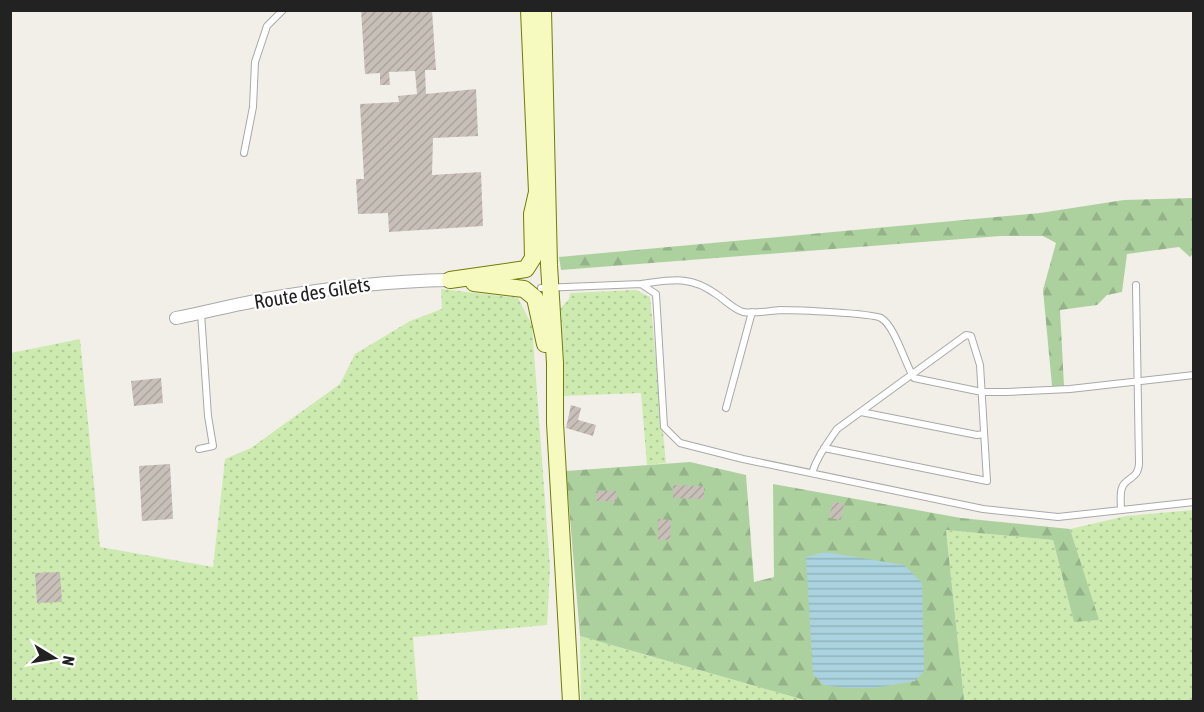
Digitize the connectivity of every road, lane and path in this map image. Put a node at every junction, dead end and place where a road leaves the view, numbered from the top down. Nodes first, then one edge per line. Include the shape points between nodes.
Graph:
1 (283, 10) edge
2 (529, 10) edge
3 (543, 10) edge
4 (244, 153) dead end
5 (537, 192) junction
6 (450, 280) junction
7 (546, 284) junction
8 (641, 284) junction
9 (1136, 285) dead end
10 (752, 312) junction
11 (201, 314) junction
12 (176, 318) dead end
13 (545, 344) junction
14 (912, 375) junction
15 (1194, 375) edge
16 (1138, 381) junction
17 (982, 392) junction
18 (726, 408) dead end
19 (861, 412) junction
20 (555, 423) junction
21 (984, 434) junction
22 (824, 448) junction
23 (199, 449) dead end
24 (812, 473) junction
25 (1194, 502) edge
26 (1121, 510) junction
27 (571, 702) edge

1 - 4 lane via 267,26 255,62 253,108
2 - 5 main road
3 - 7 main road
5 - 6 main road, Route des Gilets via 532,214 533,258 526,269
5 - 7 main road
6 - 7 main road, Route des Gilets
6 - 11 street, Route des Gilets via 405,280 328,289
6 - 13 main road, Route des Gilets via 524,290 536,298
7 - 8 lane
7 - 13 main road
7 - 20 main road via 555,363
8 - 10 lane via 697,282 736,309
8 - 24 lane via 657,294 664,427 680,443
9 - 16 lane
10 - 14 lane via 782,310 880,317 890,326
10 - 18 lane
11 - 12 street, Route des Gilets
11 - 23 lane via 213,446
13 - 20 main road
14 - 17 lane
14 - 17 lane via 966,335 971,336 980,365
14 - 19 lane
15 - 16 lane
16 - 17 lane via 1070,389
16 - 26 lane via 1139,471 1122,488
17 - 21 lane
19 - 21 lane
19 - 22 lane via 837,429
20 - 27 main road
21 - 22 lane via 987,481
22 - 24 lane
24 - 26 lane via 983,509 1058,517
25 - 26 lane

